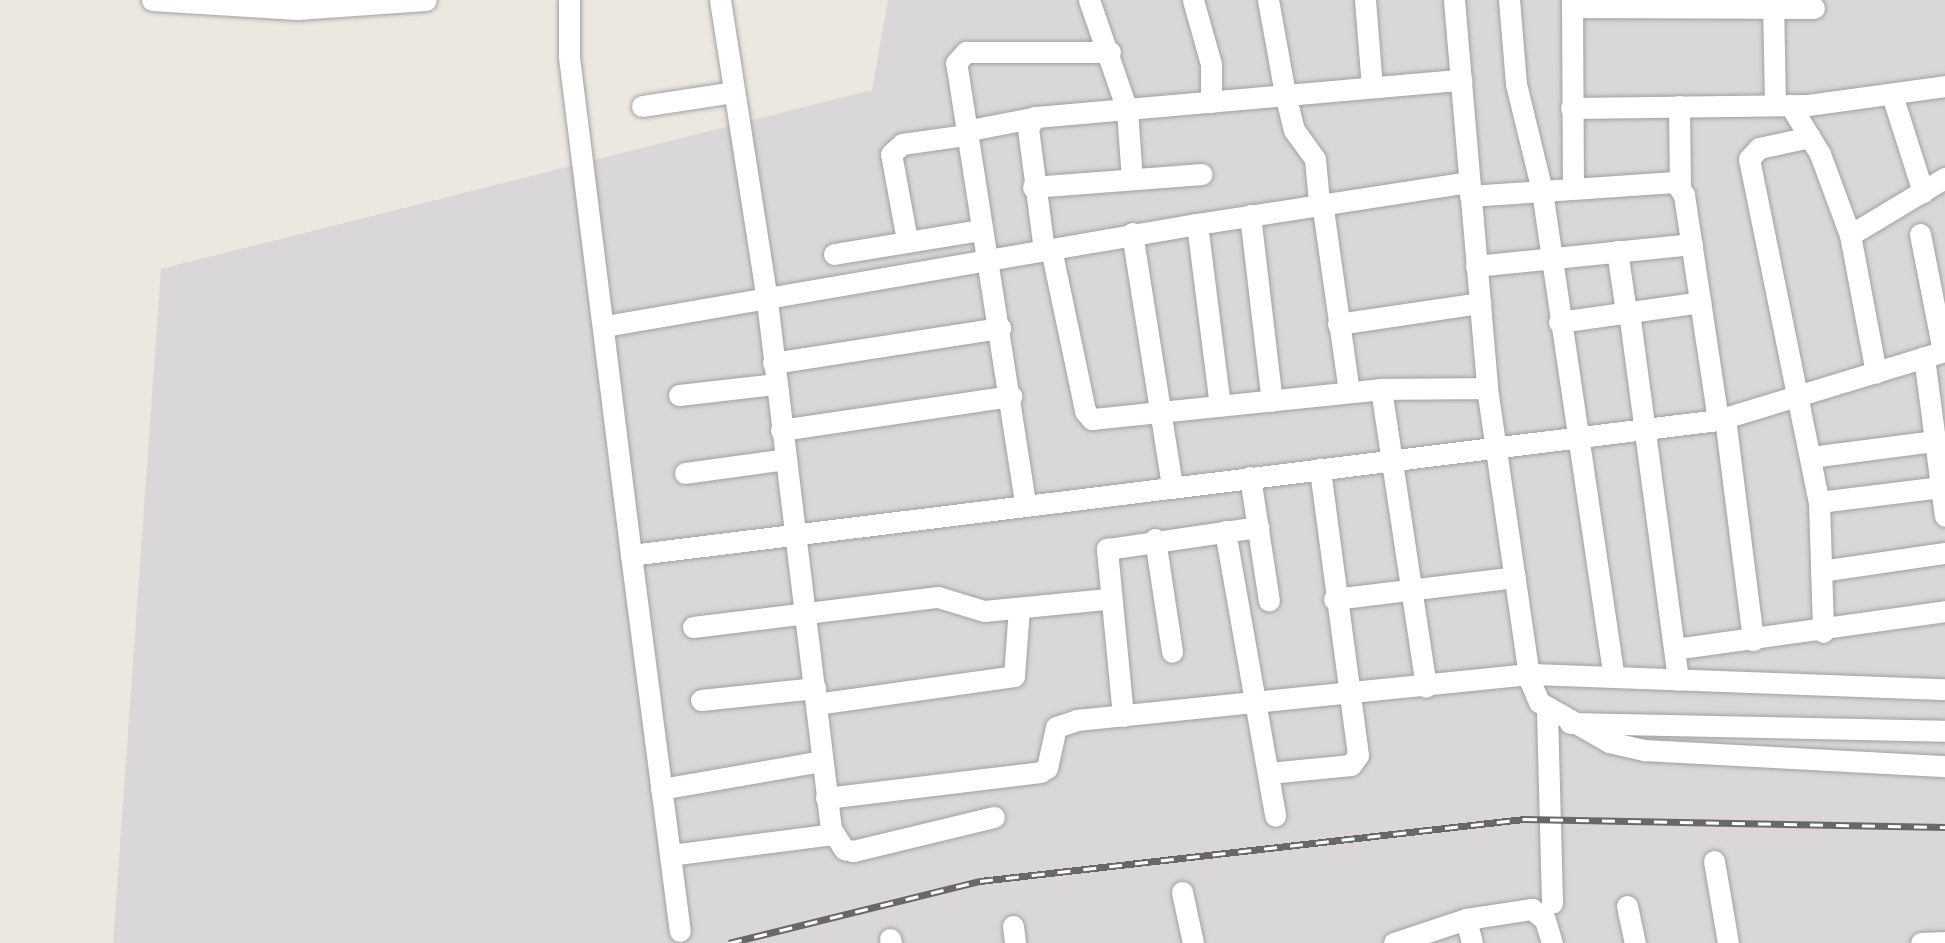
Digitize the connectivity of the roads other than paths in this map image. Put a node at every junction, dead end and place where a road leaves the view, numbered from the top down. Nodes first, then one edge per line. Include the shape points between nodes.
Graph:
1 (152, 0) edge
2 (426, 0) edge
3 (569, 0) edge
4 (720, 0) edge
5 (1089, 0) edge
6 (1193, 0) edge
7 (1268, 0) edge
8 (1365, 0) edge
9 (1454, 0) edge
10 (1509, 0) edge
11 (1572, 4) edge
12 (1773, 4) edge
13 (1814, 8) dead end
14 (1110, 52) junction
15 (1461, 80) junction
16 (1372, 86) junction
17 (1945, 86) edge
18 (734, 92) junction
19 (1285, 94) junction
20 (1892, 95) junction
21 (1211, 102) junction
22 (1782, 105) junction
23 (642, 106) dead end
24 (1679, 106) junction
25 (1571, 108) junction
26 (1128, 110) junction
27 (1032, 118) junction
28 (966, 133) junction
29 (1810, 137) junction
30 (1201, 174) dead end
31 (1945, 178) edge
32 (1132, 179) junction
33 (1033, 187) junction
34 (1680, 187) junction
35 (1573, 188) junction
36 (1470, 189) junction
37 (1542, 191) junction
38 (1923, 192) junction
39 (1321, 202) junction
40 (1250, 215) junction
41 (1196, 224) junction
42 (981, 230) junction
43 (1132, 233) junction
44 (1920, 234) dead end
45 (1850, 235) junction
46 (907, 240) junction
47 (1692, 244) junction
48 (1048, 249) junction
49 (1617, 251) junction
50 (834, 254) dead end
51 (1548, 258) junction
52 (990, 259) junction
53 (1476, 266) junction
54 (767, 301) junction
55 (1701, 302) junction
56 (1480, 303) junction
57 (1628, 312) junction
58 (1559, 322) junction
59 (1338, 324) junction
60 (605, 326) junction
61 (1000, 328) junction
62 (1937, 353) edge
63 (774, 373) junction
64 (1876, 373) junction
65 (1487, 388) junction
66 (1381, 389) junction
67 (1349, 392) junction
68 (679, 395) dead end
69 (1012, 396) junction
70 (1801, 398) junction
71 (1272, 401) junction
72 (1220, 406) junction
73 (1162, 412) junction
74 (1721, 419) junction
75 (1645, 428) junction
76 (781, 430) junction
77 (1578, 436) junction
78 (1936, 441) junction
79 (1496, 445) junction
80 (1811, 457) junction
81 (786, 460) junction
82 (1391, 460) junction
83 (1320, 469) junction
84 (685, 473) dead end
85 (1250, 477) junction
86 (1172, 486) junction
87 (1941, 487) junction
88 (1025, 502) junction
89 (1819, 502) junction
90 (1945, 516) edge
91 (1258, 527) junction
92 (797, 531) junction
93 (1225, 531) junction
94 (1155, 540) junction
95 (1945, 553) edge
96 (631, 555) junction
97 (1821, 571) junction
98 (1514, 577) junction
99 (1413, 590) junction
100 (1107, 599) junction
101 (1334, 599) junction
102 (1269, 601) dead end
103 (1019, 608) junction
104 (1945, 611) edge
105 (807, 612) junction
106 (693, 626) dead end
107 (1824, 632) junction
108 (1753, 640) junction
109 (1675, 649) junction
110 (1172, 652) dead end
111 (1528, 674) junction
112 (1614, 677) junction
113 (1678, 680) junction
114 (1426, 687) junction
115 (1945, 689) edge
116 (816, 696) junction
117 (1351, 696) junction
118 (701, 700) dead end
119 (1258, 704) junction
120 (1547, 711) junction
121 (1123, 716) junction
122 (1568, 723) junction
123 (1945, 731) edge
124 (822, 761) junction
125 (1945, 766) edge
126 (1269, 774) junction
127 (661, 789) junction
128 (826, 798) junction
129 (1275, 816) dead end
130 (995, 817) dead end
131 (834, 834) junction
132 (670, 855) junction
133 (1714, 861) dead end
134 (1182, 892) dead end
135 (1552, 903) dead end
136 (1627, 906) dead end
137 (1466, 919) junction
138 (680, 931) dead end
139 (1945, 942) edge
140 (1193, 943) edge
141 (1394, 943) edge
142 (1472, 943) edge
143 (1552, 943) edge
144 (1635, 943) edge
145 (1728, 943) edge
146 (1920, 943) edge

1 - 2 street via 297,9
3 - 60 street via 569,57
4 - 18 street
5 - 14 street
6 - 21 street via 1211,64
7 - 19 street
8 - 16 street
9 - 15 street
10 - 37 street via 1516,84
11 - 12 street
11 - 25 street
12 - 13 street
12 - 22 street
14 - 26 street
14 - 28 street via 962,54 956,63
15 - 16 street
15 - 36 street
16 - 19 street
17 - 20 street
18 - 23 street
18 - 54 street
19 - 21 street
19 - 39 street via 1294,130 1315,159
20 - 22 street
20 - 38 street
21 - 26 street
22 - 24 street
22 - 29 street
24 - 25 street
24 - 34 street
25 - 35 street
26 - 27 street
26 - 32 street
27 - 28 street
27 - 33 street
28 - 42 street
28 - 46 street via 902,144 891,154
29 - 45 street
29 - 70 street via 1759,148 1749,159
30 - 32 street
31 - 38 street
32 - 33 street
33 - 48 street
34 - 35 street via 1663,178
34 - 47 street
35 - 37 street
36 - 37 street
36 - 39 street
36 - 53 street
37 - 51 street
38 - 45 street
39 - 40 street
39 - 59 street
40 - 41 street
40 - 71 street
41 - 43 street
41 - 72 street
42 - 46 street
42 - 52 street
43 - 48 street
43 - 73 street
44 - 62 street
45 - 64 street
46 - 50 street
47 - 49 street
47 - 55 street
48 - 52 street
48 - 73 street via 1087,416
49 - 51 street
49 - 57 street
51 - 53 street
51 - 58 street
52 - 54 street
52 - 61 street
53 - 56 street
54 - 60 street
54 - 63 street
55 - 57 street
55 - 74 street
56 - 59 street
56 - 65 street
57 - 58 street
57 - 75 street
58 - 77 street
59 - 67 street
60 - 96 street
61 - 63 street
61 - 69 street
62 - 64 street
62 - 78 street
63 - 68 street
63 - 76 street
64 - 70 street
65 - 66 street
65 - 79 street
66 - 67 street
66 - 82 street
67 - 71 street
69 - 76 street
69 - 88 street
70 - 74 street
70 - 80 street
71 - 72 street
72 - 73 street
73 - 86 street
74 - 75 street
74 - 108 street
75 - 77 street
75 - 109 street
76 - 81 street
77 - 79 street
77 - 112 street
78 - 80 street
78 - 87 street
79 - 82 street
79 - 98 street
80 - 89 street
81 - 84 street
81 - 92 street
82 - 83 street
82 - 99 street
83 - 85 street
83 - 101 street
85 - 86 street
85 - 91 street
86 - 88 street
87 - 89 street
87 - 90 street
88 - 92 street
89 - 97 street
91 - 93 street
91 - 102 street
92 - 96 street
92 - 105 street
93 - 94 street
93 - 119 street
94 - 100 street via 1107,550
94 - 110 street
95 - 97 street
96 - 127 street
97 - 107 street
98 - 99 street
98 - 111 street
99 - 101 street
99 - 114 street
100 - 103 street
100 - 121 street
101 - 117 street
103 - 105 street via 978,611 938,597
103 - 116 street via 1014,676
104 - 107 street
105 - 106 street
105 - 116 street
107 - 108 street
108 - 109 street
109 - 113 street
111 - 112 street
111 - 114 street
111 - 120 street
112 - 113 street
113 - 115 street
114 - 117 street
116 - 118 street
116 - 124 street
117 - 119 street
117 - 126 street via 1356,762
119 - 121 street
119 - 126 street
120 - 122 street
120 - 135 street
121 - 128 street via 1056,727 1047,768 1040,772
122 - 123 street
122 - 125 street via 1645,751
124 - 127 street
124 - 128 street
126 - 129 street
127 - 132 street
128 - 131 street
130 - 131 street via 853,851
131 - 132 street
132 - 138 street
133 - 145 street
134 - 140 street
136 - 144 street
137 - 141 street
137 - 142 street
137 - 143 street via 1532,909 1545,920
139 - 146 street

